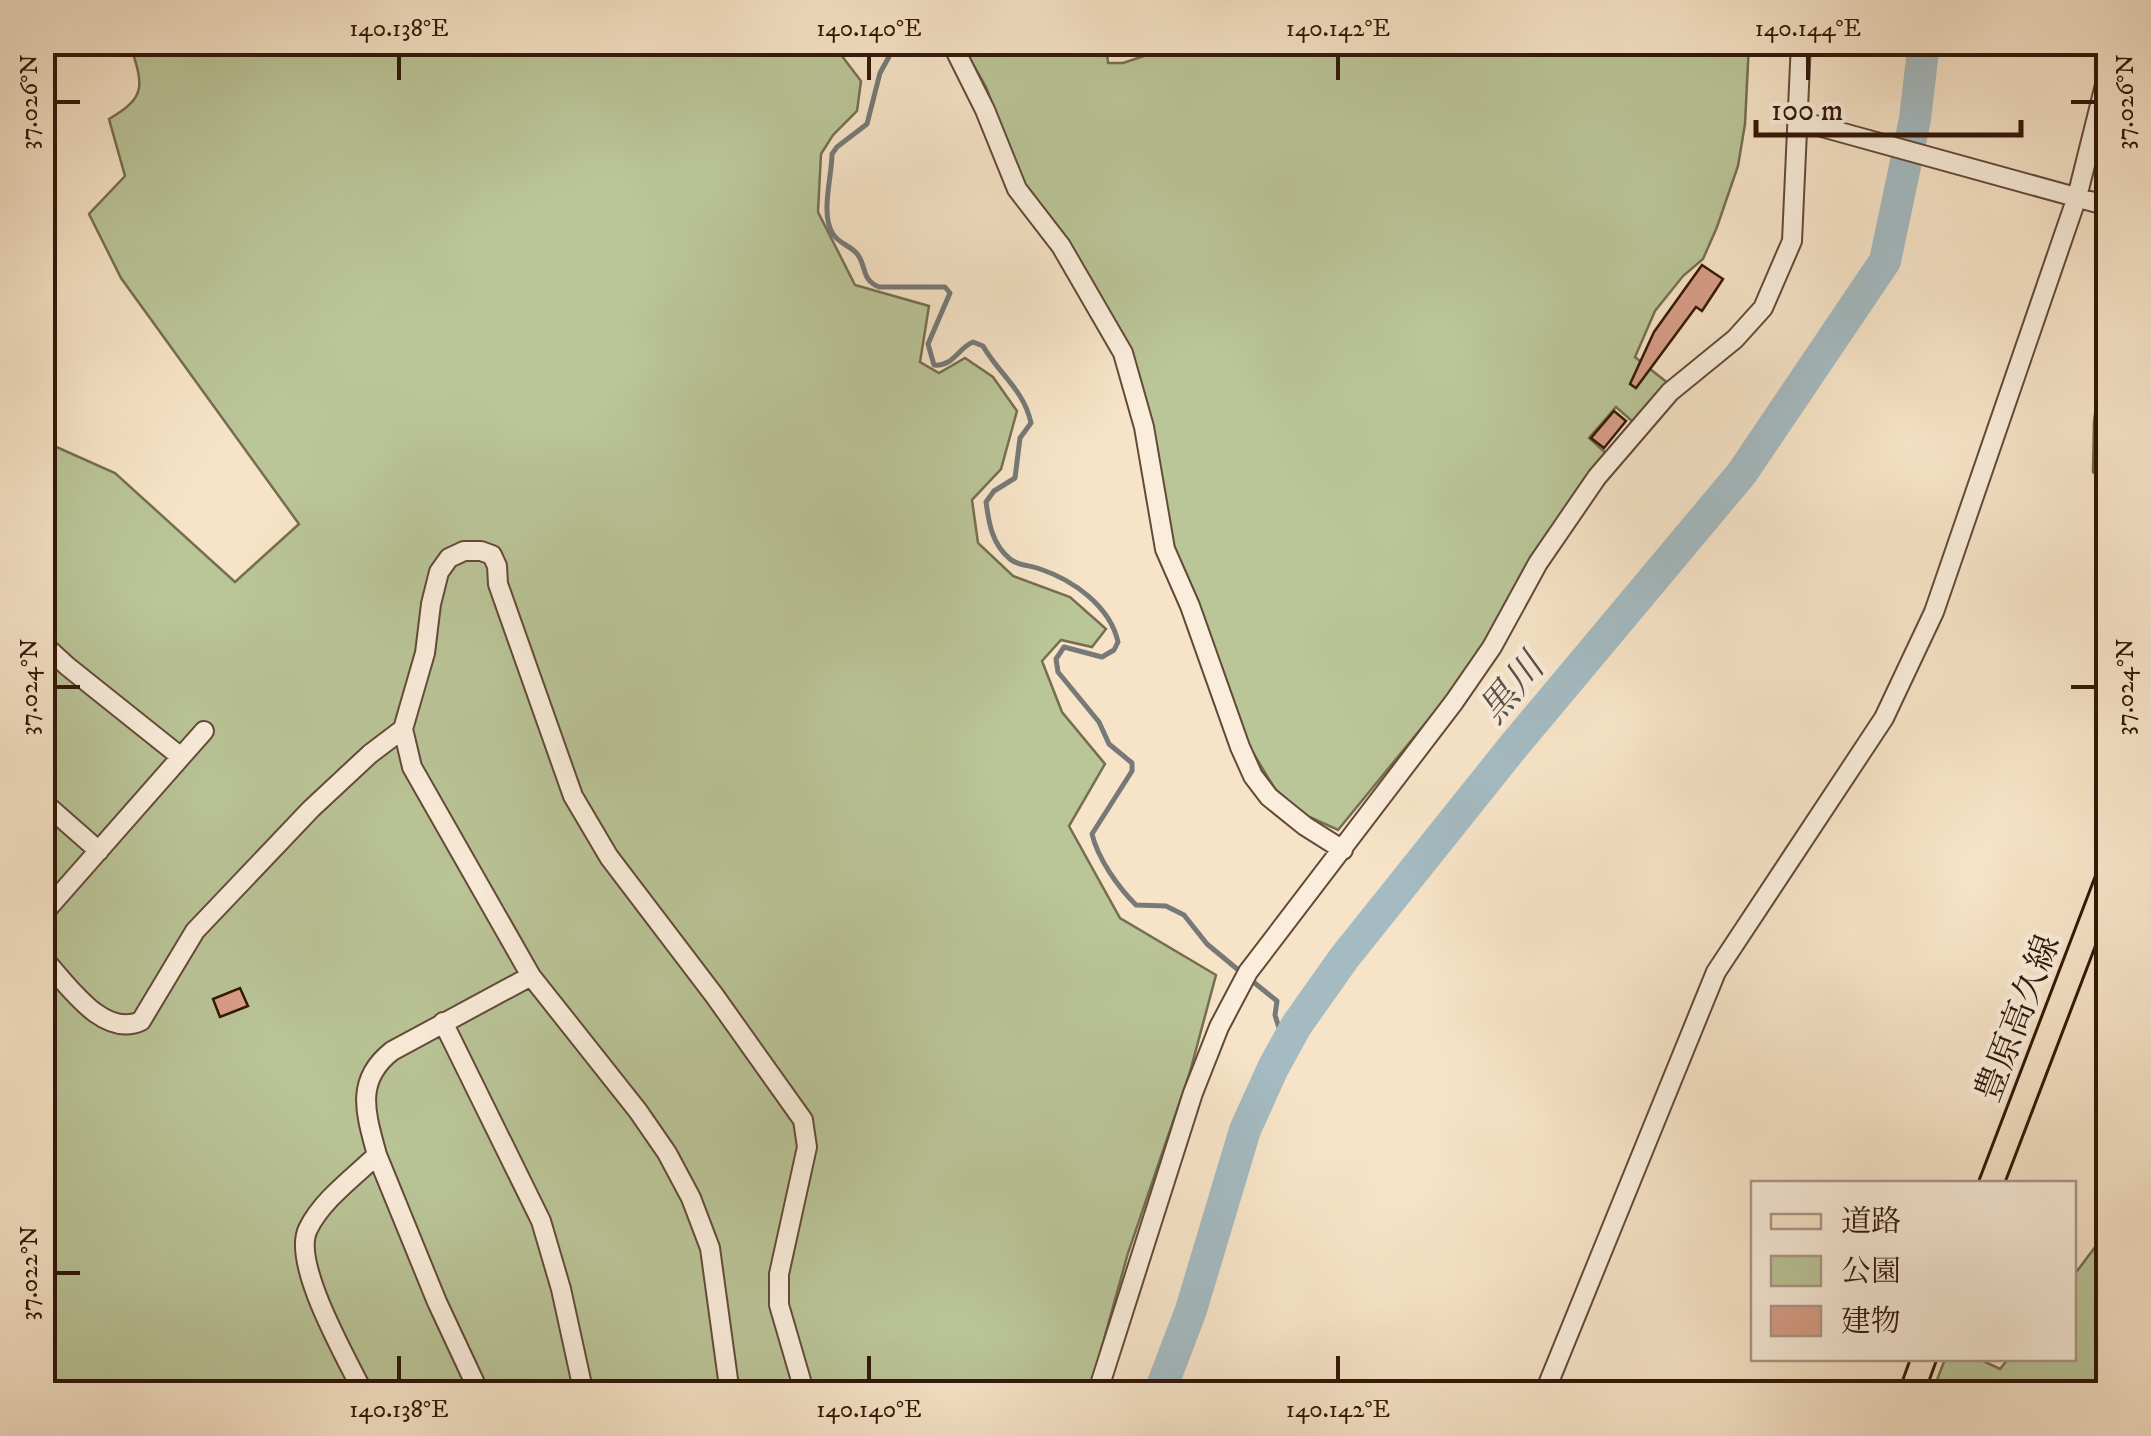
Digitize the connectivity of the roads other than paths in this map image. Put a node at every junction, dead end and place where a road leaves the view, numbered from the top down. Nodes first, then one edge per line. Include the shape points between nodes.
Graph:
1 (950, 42) edge
2 (1801, 42) edge
3 (2108, 73) edge
4 (1800, 121) junction
5 (2078, 197) junction
6 (2108, 206) edge
7 (42, 643) edge
8 (403, 730) junction
9 (204, 731) dead end
10 (181, 757) junction
11 (42, 801) edge
12 (1343, 850) junction
13 (100, 851) junction
14 (2108, 878) edge
15 (42, 915) edge
16 (42, 957) edge
17 (530, 976) junction
18 (443, 1022) junction
19 (376, 1155) junction
20 (1992, 1181) edge
21 (1923, 1361) edge
22 (364, 1394) edge
23 (480, 1394) edge
24 (584, 1394) edge
25 (730, 1394) edge
26 (805, 1394) edge
27 (1097, 1394) edge
28 (1544, 1394) edge
29 (1911, 1394) edge

1 - 12 street via 1018,190 1123,353 1144,426 1165,549 1253,776 1269,798
2 - 4 street
3 - 5 street
4 - 5 street
4 - 12 street via 1792,241 1764,308 1670,392 1597,477 1538,563 1492,647
5 - 6 street
5 - 28 street via 1934,612 1904,680 1716,972
7 - 10 street
8 - 16 street via 311,810 194,931 141,1021 111,1024
8 - 17 street via 412,767
8 - 26 street via 439,572 464,551 492,556 572,796 609,858 802,1120 807,1147 779,1274 779,1305
9 - 10 street
10 - 13 street
11 - 13 street
12 - 27 street via 1248,972 1219,1027
13 - 15 street
14 - 20 main road, 豊原高久線
17 - 18 street
17 - 25 street via 638,1111 691,1198 710,1248
18 - 19 street via 392,1051 368,1076
18 - 24 street via 541,1221
19 - 22 street via 309,1226 302,1254
19 - 23 street
21 - 29 main road

